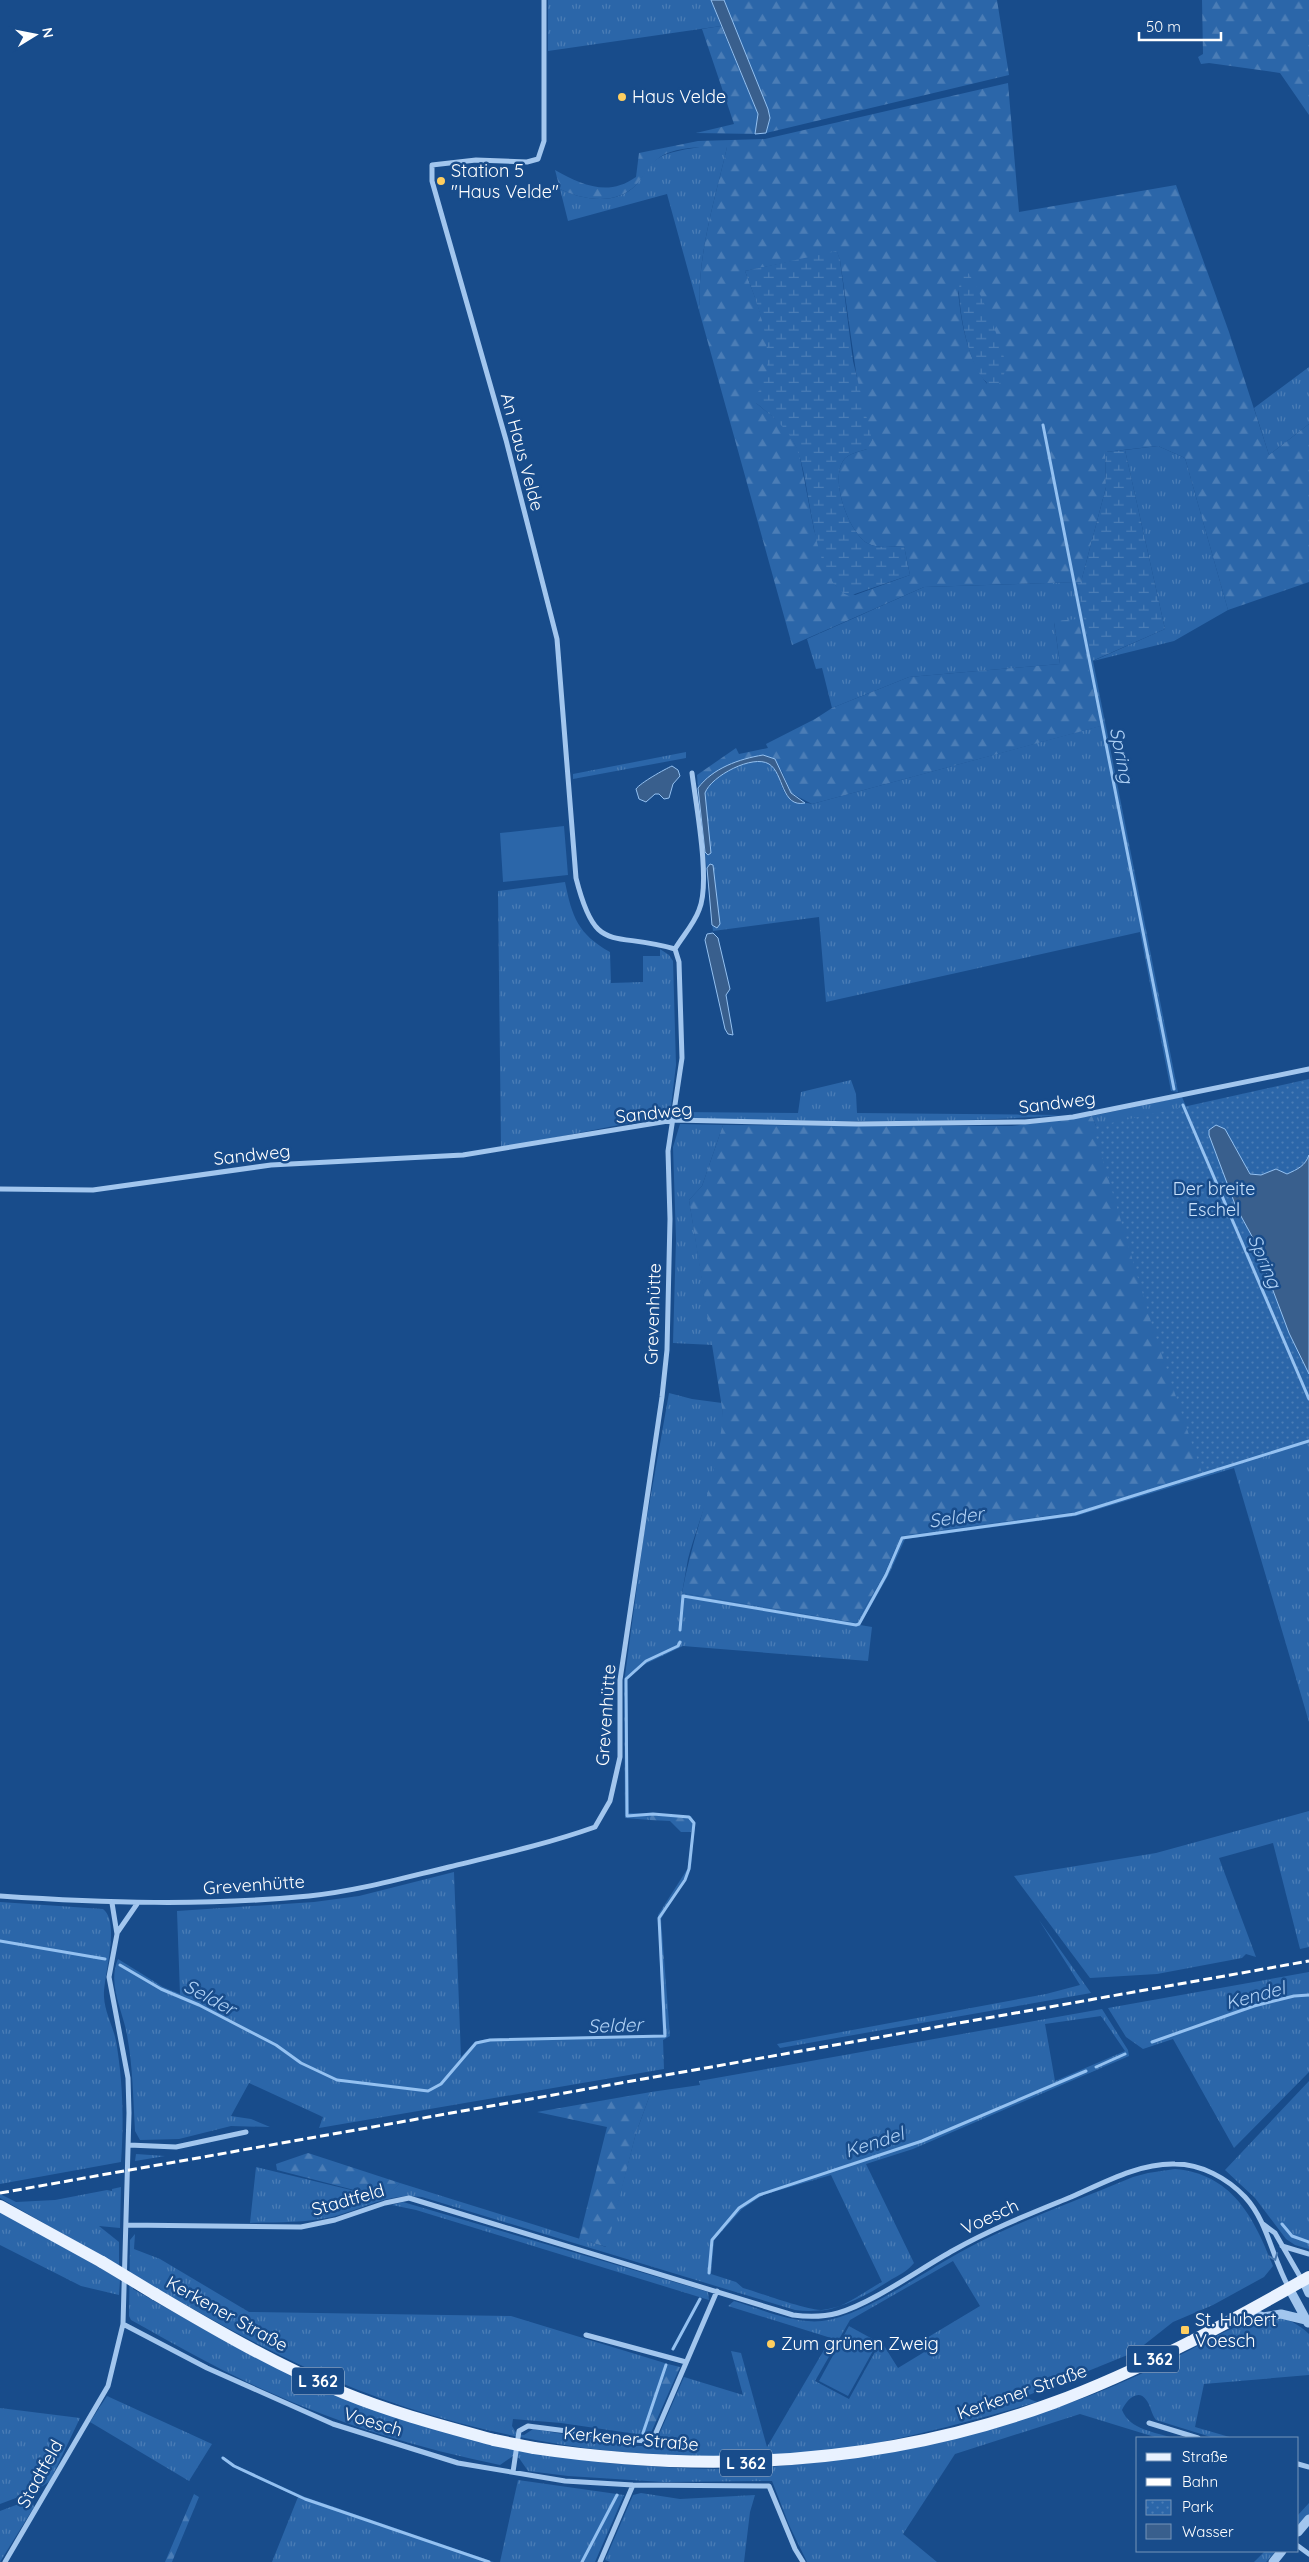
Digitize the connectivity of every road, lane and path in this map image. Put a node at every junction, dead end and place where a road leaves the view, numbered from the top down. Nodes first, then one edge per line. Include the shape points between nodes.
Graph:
1 (544, 0) edge
2 (692, 773) dead end
3 (675, 949) junction
4 (1309, 1069) edge
5 (674, 1120) junction
6 (0, 1189) edge
7 (0, 1896) edge
8 (112, 1903) junction
9 (137, 1904) junction
10 (117, 1934) junction
11 (246, 2132) dead end
12 (129, 2145) junction
13 (0, 2206) edge
14 (1263, 2224) junction
15 (126, 2225) junction
16 (570, 2246) joint
17 (1282, 2246) junction
18 (1309, 2254) edge
19 (1306, 2278) edge
20 (1289, 2288) junction
21 (717, 2291) junction
22 (1309, 2292) edge
23 (1247, 2311) junction
24 (1307, 2322) edge
25 (124, 2324) junction
26 (586, 2335) dead end
27 (686, 2362) junction
28 (1149, 2423) dead end
29 (1195, 2437) edge
30 (513, 2472) junction
31 (633, 2485) junction
32 (1309, 2519) edge
33 (1299, 2531) edge
34 (1281, 2552) edge
35 (5, 2562) edge
36 (600, 2562) edge
37 (803, 2562) edge
38 (1273, 2562) edge

1 - 3 street, An Haus Velde via 544,141 538,159 527,162 476,160 432,165 432,181 506,440 557,639 576,878 583,906 593,926 610,939 659,944
2 - 3 street via 702,890 700,910
3 - 5 street via 679,962 682,1058
4 - 5 street, Sandweg via 1074,1117 1025,1122 868,1124
5 - 6 street, Sandweg via 463,1155 271,1165 93,1190
5 - 9 street, Grevenhütte via 668,1151 667,1350 662,1397 620,1680 620,1757 610,1801 595,1827 541,1844 370,1886 310,1896
7 - 8 street, Grevenhütte
8 - 9 street, Grevenhütte
8 - 10 street, Stadtfeld
9 - 10 street, Stadtfeld
10 - 12 street, Stadtfeld via 109,1977 128,2078
11 - 12 street via 176,2147
12 - 15 street, Stadtfeld
13 - 23 main road, Kerkener Straße / L 362, bridge via 36,2223 282,2365 345,2393 428,2422 494,2440 640,2461 795,2460 887,2448 957,2433 1053,2403 1184,2345
14 - 17 street, Voesch via 1275,2234
14 -> 20 street, Voesch
14 - 21 street, Voesch via 1244,2196 1229,2183 1199,2167 1173,2164 1138,2170 993,2230 866,2301 838,2313 793,2315
15 - 16 street, Stadtfeld via 301,2227 409,2198
15 - 25 street, Stadtfeld
16 - 21 street, Voesch
17 - 18 street
17 - 19 street, Voesch
19 - 20 main road, Kerkener Straße / L 362
19 - 22 street
20 - 23 main road, Kerkener Straße / L 362
20 - 24 street
21 - 27 street
23 - 24 street via 1263,2317 1281,2314
25 - 30 street, Voesch via 207,2368 333,2424 458,2463
25 - 35 street, Stadtfeld via 108,2386
26 - 27 street
27 - 30 street via 652,2442 528,2426 519,2432
28 - 29 street
30 - 31 street, Voesch via 565,2481
31 - 36 street
31 - 37 street, Voesch via 769,2486
32 - 33 street
34 - 38 street

